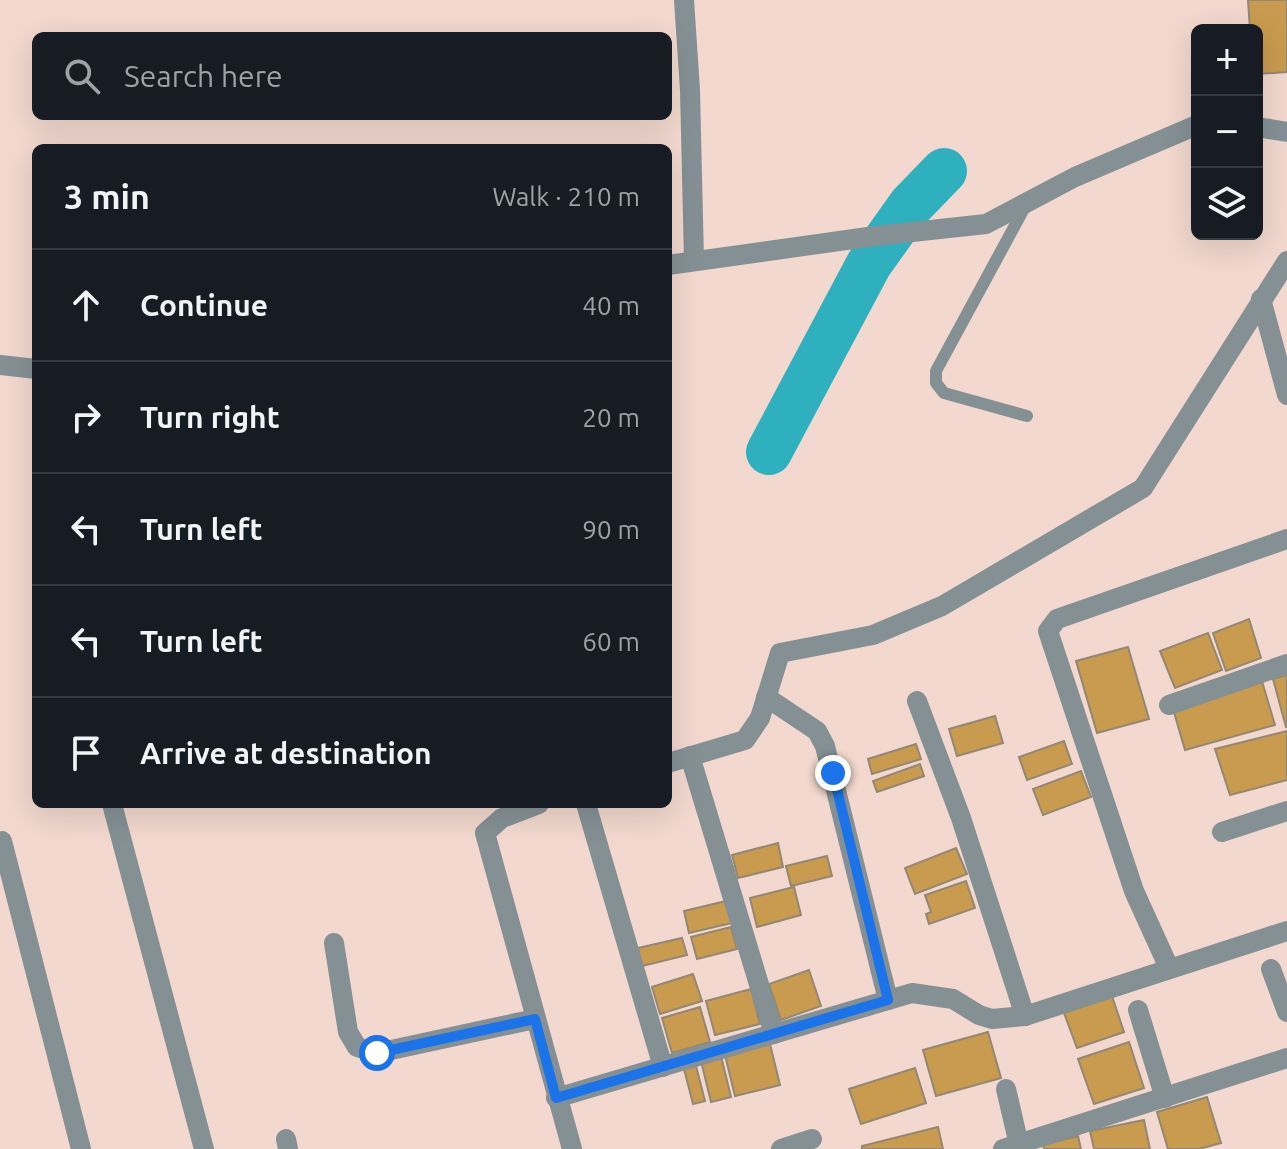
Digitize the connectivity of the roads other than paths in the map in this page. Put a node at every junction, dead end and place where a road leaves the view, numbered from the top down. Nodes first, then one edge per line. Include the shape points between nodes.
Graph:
1 (684, 0) edge
2 (1191, 128) edge
3 (1263, 128) edge
4 (1287, 132) edge
5 (1028, 202) junction
6 (694, 260) junction
7 (1287, 261) edge
8 (672, 264) edge
9 (1261, 299) junction
10 (0, 365) edge
11 (32, 369) edge
12 (1287, 395) edge
13 (1027, 416) dead end
14 (1287, 539) edge
15 (1287, 664) edge
16 (766, 697) junction
17 (917, 701) dead end
18 (1169, 705) dead end
19 (690, 756) junction
20 (672, 762) edge
21 (113, 808) edge
22 (528, 808) edge
23 (587, 808) edge
24 (1287, 811) edge
25 (1222, 832) dead end
26 (2, 841) edge
27 (1287, 931) edge
28 (334, 943) dead end
29 (1169, 968) junction
30 (1271, 969) dead end
31 (888, 1000) junction
32 (1138, 1010) dead end
33 (1287, 1012) edge
34 (1025, 1016) junction
35 (535, 1019) junction
36 (774, 1034) junction
37 (1287, 1058) edge
38 (663, 1067) junction
39 (1006, 1089) dead end
40 (556, 1098) junction
41 (1165, 1098) junction
42 (812, 1139) dead end
43 (1014, 1147) edge
44 (81, 1149) edge
45 (204, 1149) edge
46 (572, 1149) edge
47 (781, 1149) edge

1 - 6 street
2 - 5 street
3 - 4 street
5 - 6 street via 986,224
5 - 13 lane via 936,371 936,383 944,393
6 - 8 street
7 - 9 street
9 - 12 street
9 - 16 street via 1143,488 942,606 873,635 780,653
10 - 11 street
14 - 29 street via 1057,619 1048,631 1134,891
15 - 18 street
16 - 19 street via 745,740
16 - 31 street via 817,731 825,746
17 - 34 street
19 - 20 street
19 - 36 street
21 - 45 street
22 - 35 street via 502,818 485,833
23 - 38 street
24 - 25 street
26 - 44 street
27 - 29 street
28 - 35 street via 348,1032 357,1047 377,1053
29 - 34 street
30 - 33 street
31 - 34 street via 912,993 953,999 992,1019
31 - 36 street
32 - 41 street
35 - 40 street
36 - 38 street
37 - 41 street
38 - 40 street
39 - 43 street
40 - 46 street
41 - 43 street
42 - 47 street

